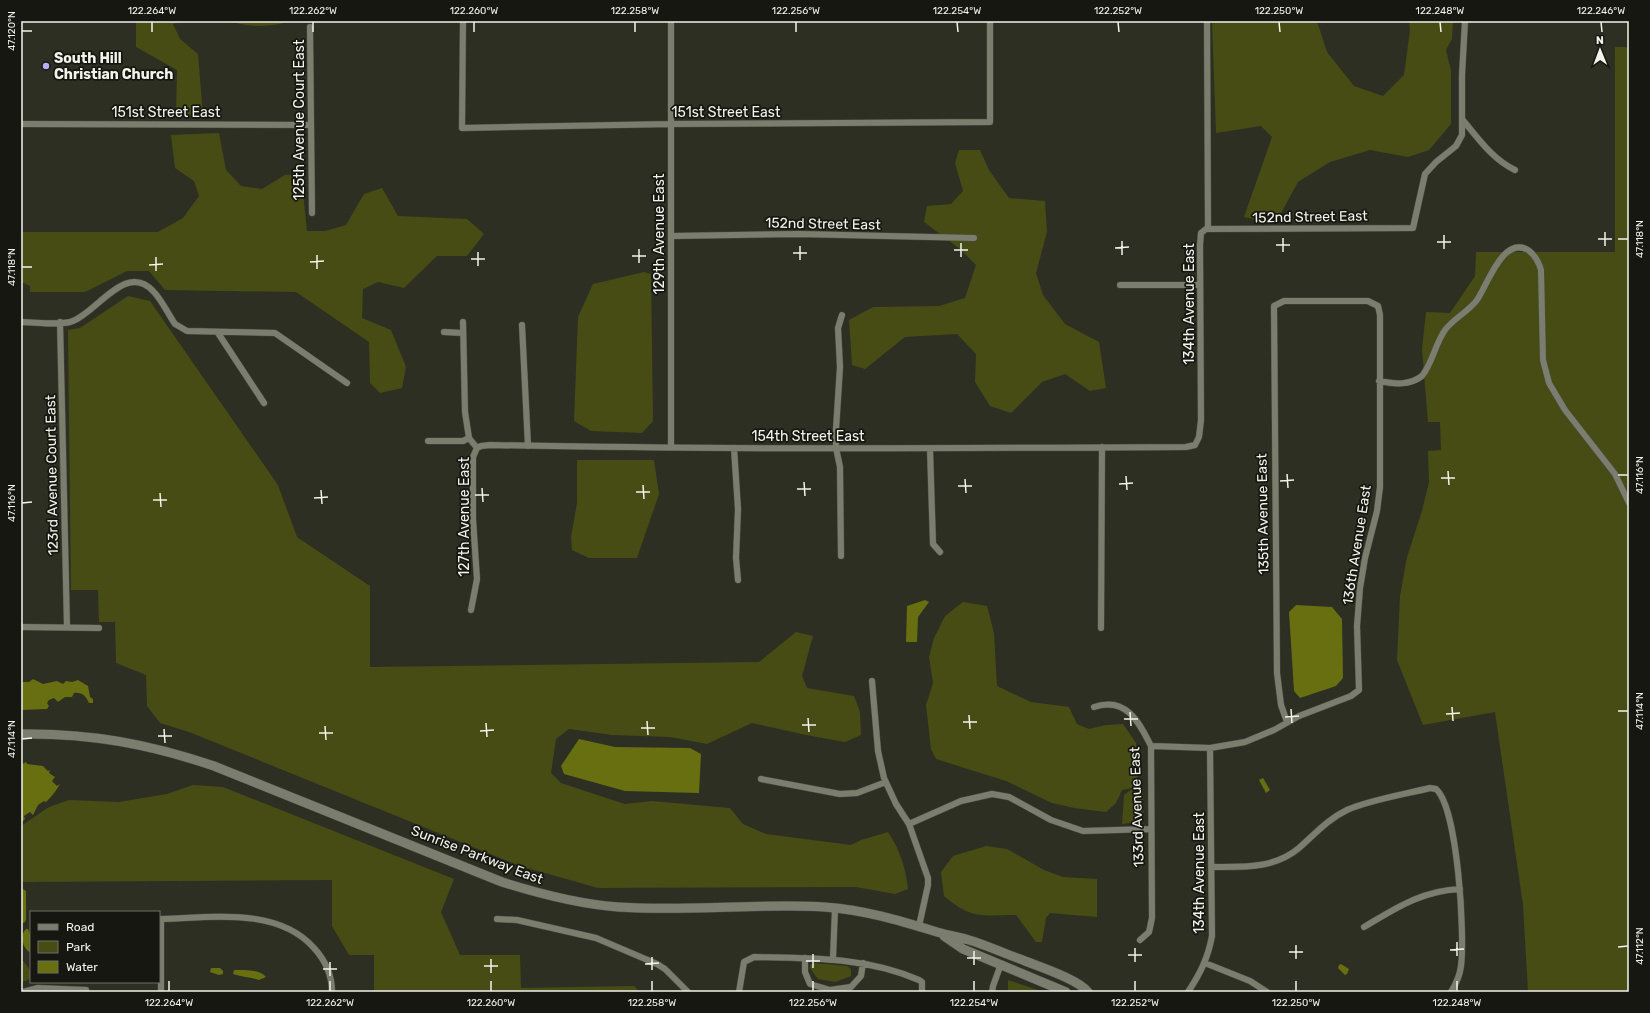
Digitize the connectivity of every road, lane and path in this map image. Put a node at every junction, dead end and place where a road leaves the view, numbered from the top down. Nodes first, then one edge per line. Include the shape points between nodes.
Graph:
1 (463, 21) edge
2 (671, 21) edge
3 (990, 21) edge
4 (1207, 21) edge
5 (1465, 21) edge
6 (310, 27) dead end
7 (1462, 119) junction
8 (21, 124) edge
9 (311, 124) junction
10 (670, 124) junction
11 (1515, 170) dead end
12 (312, 213) dead end
13 (1208, 228) junction
14 (672, 236) junction
15 (974, 238) dead end
16 (1120, 285) dead end
17 (1200, 285) junction
18 (1378, 307) joint
19 (842, 315) dead end
20 (21, 322) edge
21 (60, 322) junction
22 (463, 322) dead end
23 (522, 325) dead end
24 (444, 332) dead end
25 (218, 333) junction
26 (463, 333) junction
27 (1379, 381) junction
28 (347, 383) dead end
29 (264, 403) dead end
30 (470, 438) junction
31 (428, 441) dead end
32 (1194, 445) joint
33 (528, 446) junction
34 (672, 446) junction
35 (1102, 447) junction
36 (477, 448) junction
37 (734, 448) junction
38 (836, 448) junction
39 (930, 449) junction
40 (1629, 501) edge
41 (940, 552) dead end
42 (841, 556) dead end
43 (738, 580) dead end
44 (471, 610) dead end
45 (21, 627) edge
46 (67, 627) junction
47 (99, 628) dead end
48 (1101, 628) dead end
49 (872, 681) dead end
50 (1094, 707) dead end
51 (1287, 722) junction
52 (21, 734) edge
53 (1151, 746) junction
54 (1210, 748) junction
55 (761, 780) dead end
56 (886, 782) junction
57 (909, 824) junction
58 (1150, 829) junction
59 (1212, 867) junction
60 (1460, 889) junction
61 (835, 908) junction
62 (160, 919) edge
63 (497, 919) dead end
64 (919, 926) junction
65 (1364, 927) dead end
66 (938, 932) junction
67 (1140, 940) dead end
68 (805, 958) junction
69 (833, 958) junction
70 (1205, 963) junction
71 (863, 964) junction
72 (1002, 964) junction
73 (86, 991) edge
74 (23, 992) edge
75 (161, 992) edge
76 (332, 992) edge
77 (688, 992) edge
78 (739, 992) edge
79 (922, 992) edge
80 (992, 992) edge
81 (1066, 992) edge
82 (1088, 992) edge
83 (1188, 992) edge
84 (1267, 992) edge
85 (1451, 992) edge

1 - 10 street, 151st Street East via 462,128
2 - 10 street, 129th Avenue East
3 - 10 street, 151st Street East via 990,122
4 - 13 street, 134th Avenue East
5 - 7 street
6 - 9 street, 125th Avenue Court East
7 - 11 street via 1489,151 1502,163
7 - 13 street, 152nd Street East via 1460,142 1425,174 1413,228
8 - 9 street, 151st Street East
9 - 12 street, 125th Avenue Court East
10 - 14 street, 129th Avenue East
13 - 17 street, 134th Avenue East via 1200,236
14 - 15 street, 152nd Street East via 798,234
14 - 34 street, 129th Avenue East
16 - 17 street
17 - 32 street, 134th Avenue East via 1201,420 1199,437
18 - 27 street, 136th Avenue East
18 - 51 street, 135th Avenue East via 1368,301 1284,301 1275,305 1273,319 1277,673 1281,705
19 - 38 street via 838,328 840,366
20 - 21 street
21 - 25 street via 74,320 120,286 135,281 141,282 153,291 180,328 187,331
21 - 46 street, 123rd Avenue Court East
22 - 26 street, 127th Avenue East
23 - 33 street
24 - 26 street
25 - 28 street via 275,333
25 - 29 street
26 - 30 street, 127th Avenue East via 465,412
27 - 40 street via 1396,384 1417,380 1422,376 1446,329 1476,301 1501,256 1507,251 1525,249 1531,252 1541,270 1543,360 1549,383 1565,410 1615,474
27 - 51 street, 136th Avenue East via 1380,487 1360,588 1357,626 1359,690 1351,696
30 - 31 street via 463,441
30 - 36 street
32 - 35 street, 154th Street East
33 - 34 street, 154th Street East
33 - 36 street, 154th Street East via 490,445
34 - 37 street, 154th Street East
35 - 39 street, 154th Street East
35 - 48 street
36 - 44 street, 127th Avenue East via 473,457 477,579
37 - 38 street, 154th Street East
37 - 43 street via 738,509
38 - 39 street, 154th Street East
38 - 42 street via 840,467
39 - 41 street via 933,544
45 - 46 street
46 - 47 street
49 - 56 street via 878,751
50 - 53 street, 133rd Avenue East via 1112,704 1132,714
51 - 54 street via 1254,739
52 - 61 street, Sunrise Parkway East via 93,736 146,745 179,754 502,882 565,900 642,908
53 - 54 street
53 - 58 street, 133rd Avenue East
54 - 59 street, 134th Avenue East
55 - 56 street via 840,794 857,793
56 - 57 street
57 - 58 street via 960,800 992,794 1009,797 1051,820 1083,831
57 - 64 street via 928,878
58 - 67 street, 133rd Avenue East via 1152,918 1149,932
59 - 60 street via 1271,863 1286,857 1328,822 1348,810 1430,788 1436,789 1442,796 1451,828
59 - 70 street, 134th Avenue East via 1212,936
60 - 65 street via 1414,898
60 - 85 street via 1461,968
61 - 64 street, Sunrise Parkway East
61 - 69 street
62 - 75 street
62 - 76 street via 257,919 282,924 309,942 325,962 332,983
63 - 77 street via 516,920 596,938 657,964
64 - 66 street, Sunrise Parkway East
66 - 72 street, Sunrise Parkway East via 963,949
66 - 82 street, Sunrise Parkway East via 968,940 1052,971 1084,987
68 - 69 street
68 - 71 street via 805,972 810,984 830,990 851,987 860,976
68 - 78 street via 754,957 745,961
69 - 71 street
70 - 83 street, 134th Avenue East
70 - 84 street via 1250,981
71 - 79 street via 895,971 922,982
72 - 80 street via 992,986
72 - 81 street, Sunrise Parkway East
73 - 74 street via 38,988

